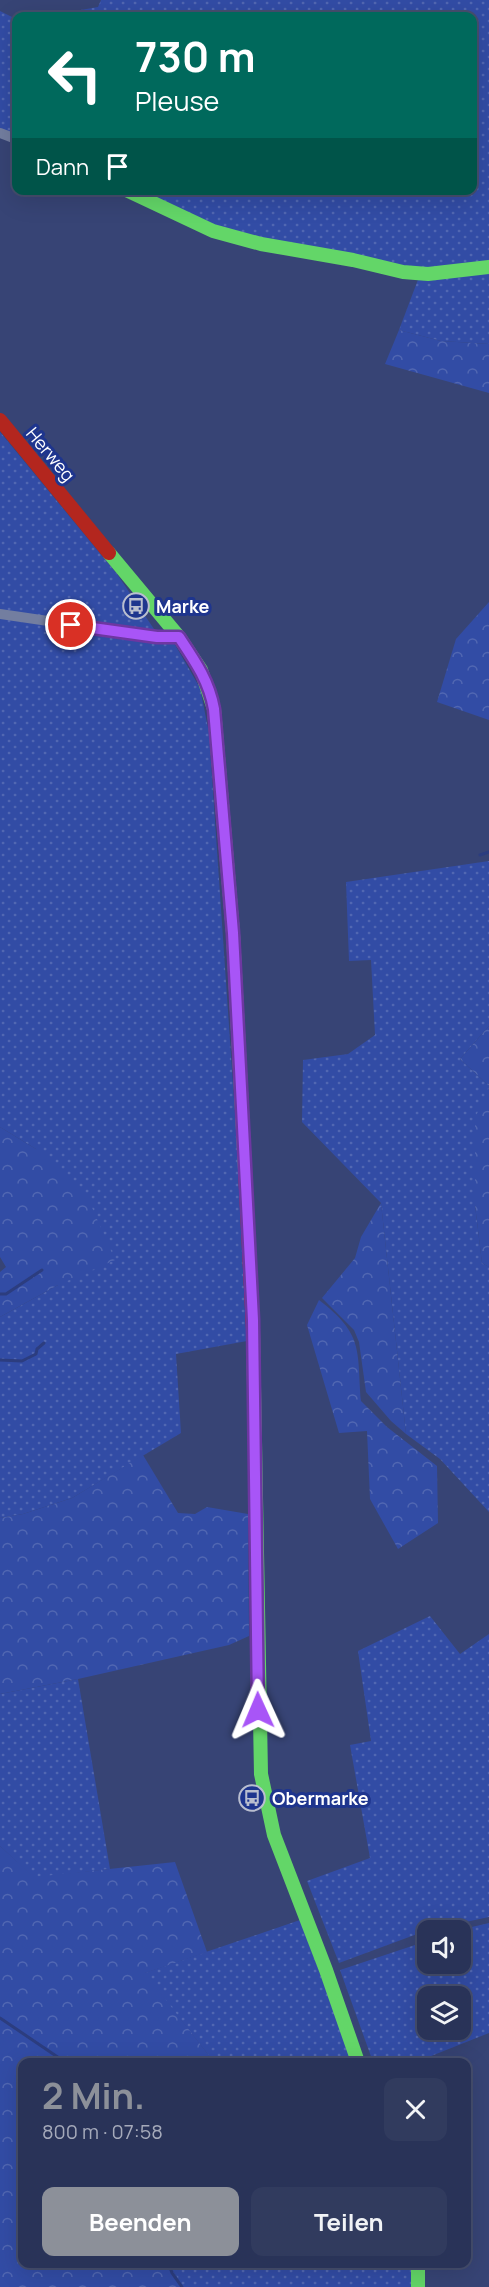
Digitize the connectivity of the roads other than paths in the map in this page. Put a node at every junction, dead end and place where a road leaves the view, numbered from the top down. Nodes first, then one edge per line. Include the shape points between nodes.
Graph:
1 (137, 195) edge
2 (489, 267) edge
3 (0, 420) edge
4 (0, 614) edge
5 (179, 637) junction
6 (357, 2058) edge
7 (417, 2268) edge
8 (418, 2287) edge

1 - 2 main road via 213,231 261,244 404,272 442,273
3 - 5 main road, Herweg
4 - 5 street
5 - 6 main road, Herweg via 201,670 214,709 233,933 254,1340 261,1774 274,1835
7 - 8 main road

